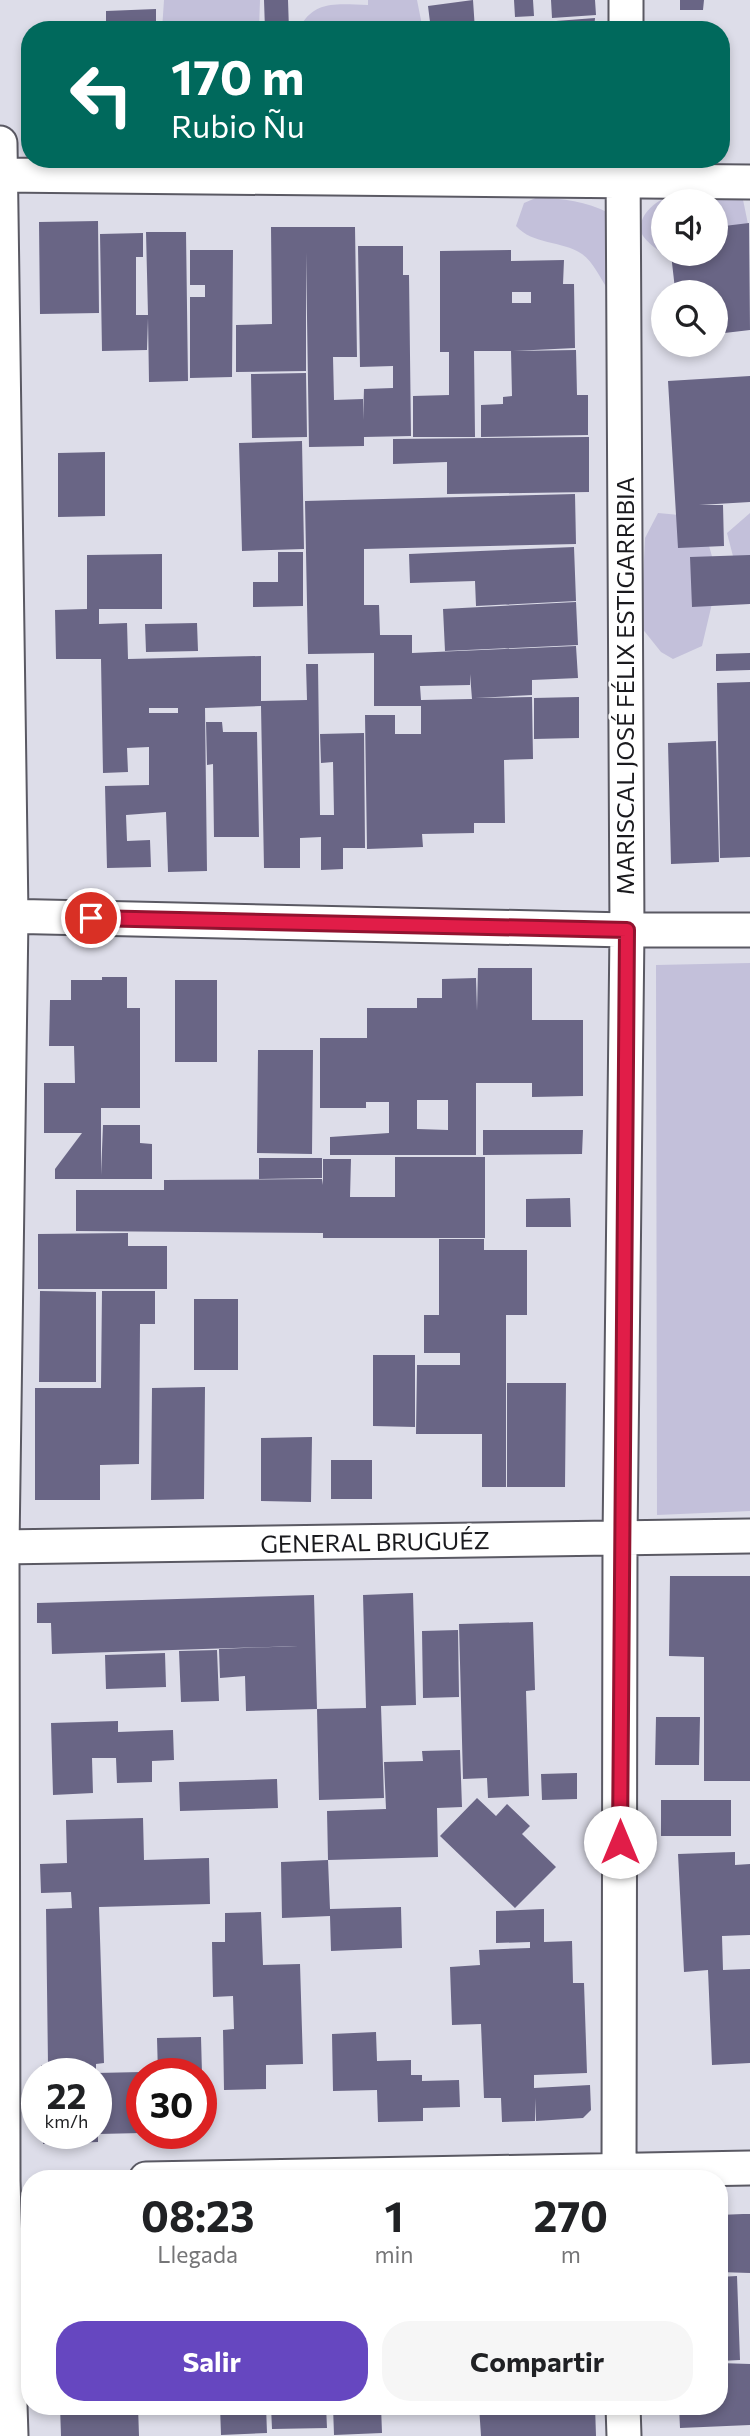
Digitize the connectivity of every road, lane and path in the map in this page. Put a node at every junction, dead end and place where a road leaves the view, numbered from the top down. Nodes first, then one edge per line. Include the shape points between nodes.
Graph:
1 (626, 0) edge
2 (626, 21) edge
3 (0, 143) edge
4 (623, 170) edge
5 (1, 175) edge
6 (750, 182) edge
7 (5, 916) edge
8 (627, 930) junction
9 (750, 930) edge
10 (750, 1536) edge
11 (620, 1540) junction
12 (1, 1547) edge
13 (750, 2168) edge
14 (619, 2170) edge
15 (717, 2170) edge
16 (11, 2181) edge
17 (623, 2415) edge
18 (11, 2436) edge
19 (624, 2436) edge

1 - 2 street
3 - 5 street
4 - 5 street
4 - 6 street
4 - 8 street, MARISCAL JOSÉ FÉLIX ESTIGARRIBIA
5 - 7 street
7 - 8 street
7 - 12 street
8 - 9 street
8 - 11 street, MARISCAL JOSÉ FÉLIX ESTIGARRIBIA
10 - 11 street, GENERAL BRUGUÉZ
11 - 12 street, GENERAL BRUGUÉZ
11 - 14 street, MARISCAL JOSÉ FÉLIX ESTIGARRIBIA
12 - 16 street
13 - 15 street
16 - 18 street
17 - 19 street

